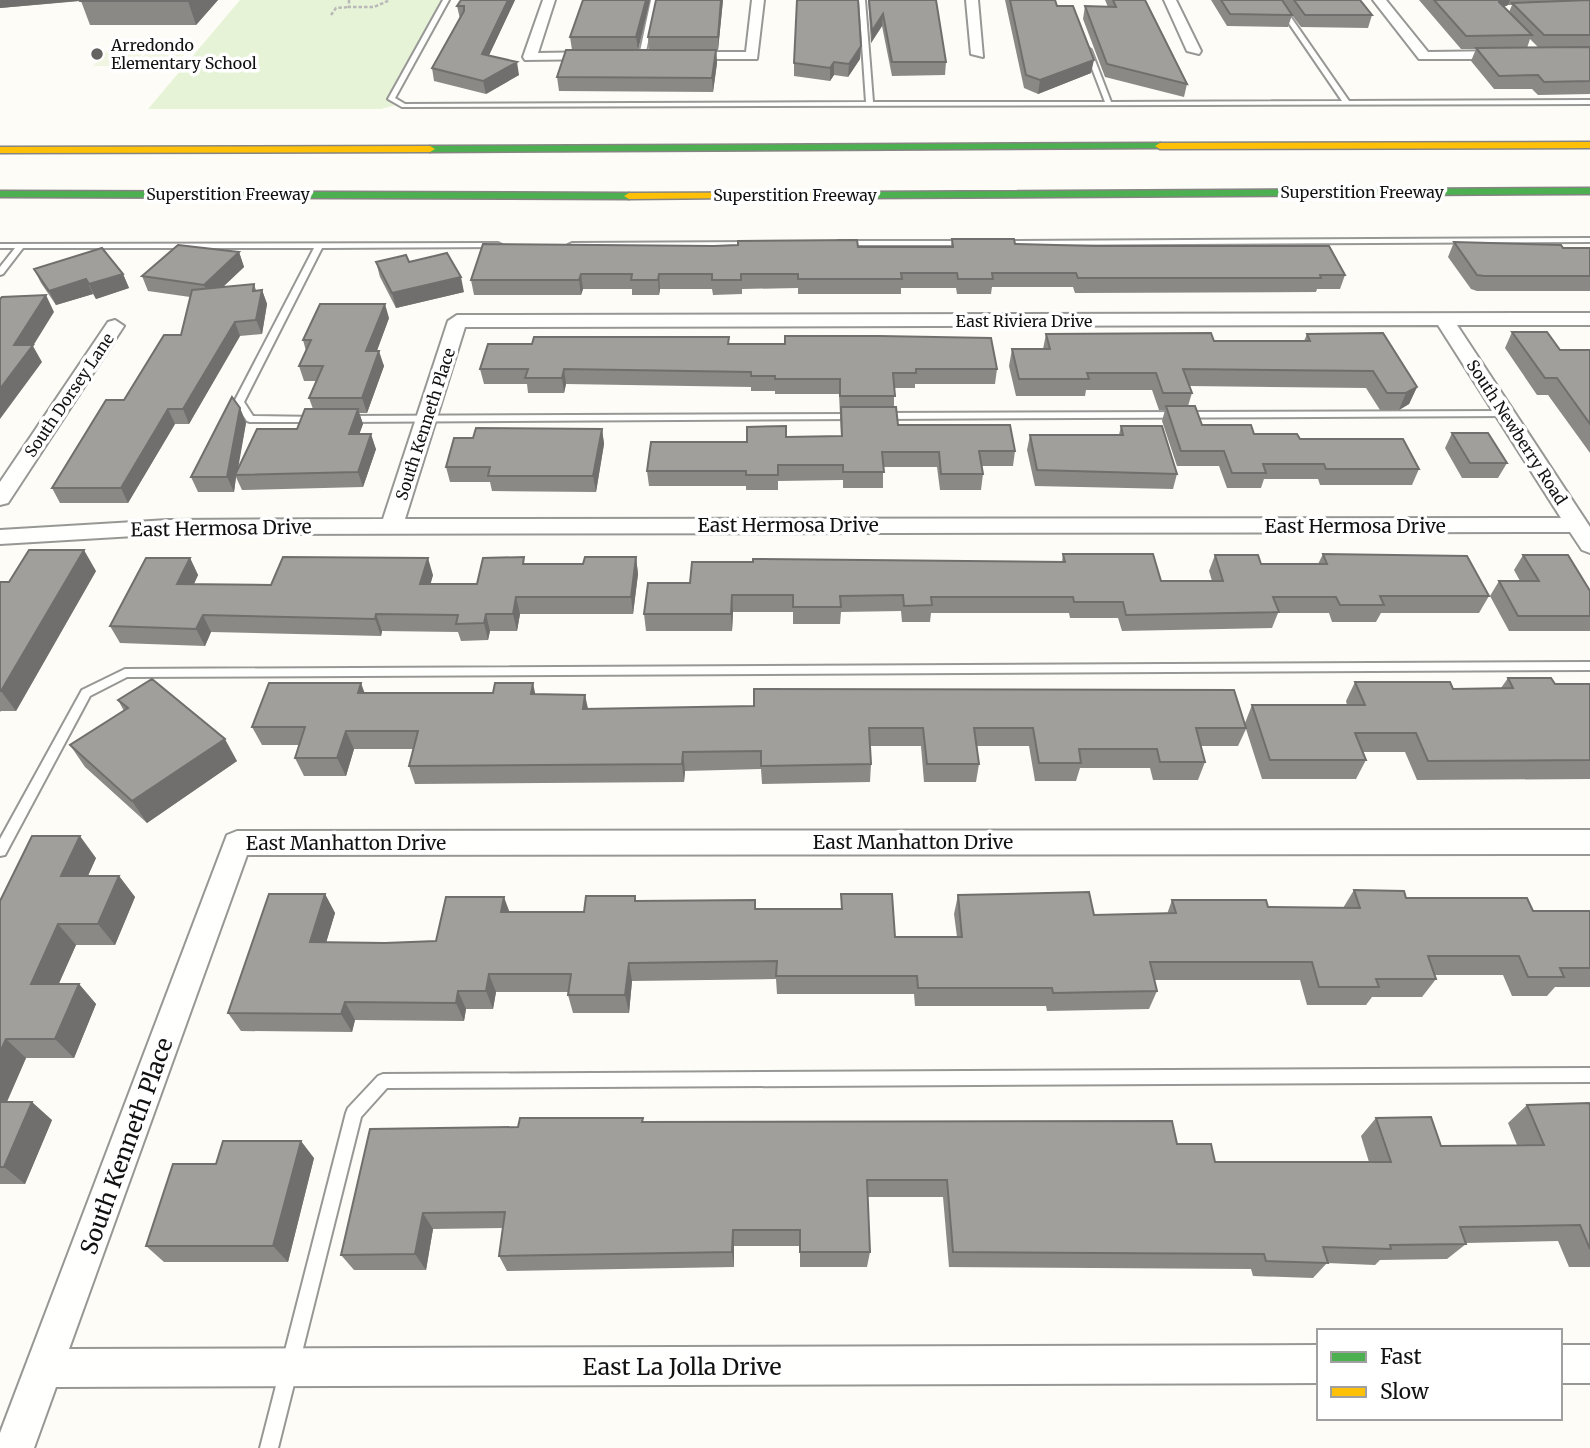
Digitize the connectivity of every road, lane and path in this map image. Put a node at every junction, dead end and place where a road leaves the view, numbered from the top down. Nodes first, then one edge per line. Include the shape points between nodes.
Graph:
1 (349, 0) edge
2 (390, 0) edge
3 (446, 0) edge
4 (549, 0) edge
5 (654, 0) edge
6 (758, 0) edge
7 (862, 0) edge
8 (972, 0) edge
9 (1170, 0) edge
10 (1276, 0) edge
11 (1379, 0) edge
12 (349, 6) junction
13 (331, 15) dead end
14 (1084, 39) edge
15 (1194, 51) dead end
16 (978, 54) dead end
17 (1526, 55) edge
18 (641, 56) junction
19 (1590, 102) edge
20 (1347, 103) junction
21 (1109, 104) junction
22 (870, 105) junction
23 (1536, 128) dead end
24 (1590, 145) edge
25 (594, 147) junction
26 (0, 150) edge
27 (1590, 191) edge
28 (0, 194) edge
29 (585, 196) junction
30 (1157, 210) dead end
31 (1590, 240) edge
32 (836, 243) edge
33 (975, 243) edge
34 (989, 243) edge
35 (766, 244) edge
36 (514, 245) edge
37 (556, 245) edge
38 (0, 246) edge
39 (21, 246) junction
40 (319, 246) junction
41 (0, 272) edge
42 (1590, 319) edge
43 (1444, 320) junction
44 (457, 321) joint
45 (114, 326) dead end
46 (1507, 414) junction
47 (426, 419) junction
48 (0, 498) edge
49 (1577, 525) junction
50 (392, 526) junction
51 (0, 537) edge
52 (1590, 545) edge
53 (1590, 666) edge
54 (1590, 842) edge
55 (237, 843) joint
56 (0, 851) edge
57 (1590, 1075) edge
58 (1317, 1364) edge
59 (1562, 1364) edge
60 (1590, 1364) edge
61 (289, 1367) junction
62 (45, 1368) junction
63 (14, 1448) edge
64 (269, 1448) edge

1 - 12 path
2 - 12 path via 374,7
3 - 22 lane via 391,99 404,106
4 - 18 street via 530,57
5 - 18 lane
6 - 18 street via 752,56
7 - 22 lane
8 - 16 street
9 - 15 street
10 - 20 lane
11 - 17 street via 1424,56
12 - 13 path via 336,8
14 - 21 lane
19 - 20 lane
20 - 21 lane
21 - 22 lane
23 - 25 highway
24 - 25 highway
25 - 26 highway
27 - 29 highway, Superstition Freeway
28 - 29 highway, Superstition Freeway
29 - 30 highway
31 - 34 lane
32 - 33 lane
35 - 37 lane
36 - 40 lane
38 - 39 lane
39 - 40 lane
39 - 41 lane
40 - 47 lane via 239,402 250,419
42 - 43 street, East Riviera Drive
43 - 44 street, East Riviera Drive
43 - 46 street, South Newberry Road
44 - 47 street, South Kenneth Place
45 - 48 street, South Dorsey Lane
46 - 47 lane
46 - 49 street, South Newberry Road
47 - 50 street, South Kenneth Place
49 - 50 street, East Hermosa Drive
49 - 52 street, South Newberry Road
50 - 51 street, East Hermosa Drive via 168,527
53 - 56 lane via 125,673 86,693
54 - 55 street, East Manhatton Drive
55 - 62 street, South Kenneth Place
57 - 61 lane via 383,1081 354,1113
58 - 61 street, East La Jolla Drive
59 - 60 street
61 - 62 street, East La Jolla Drive
61 - 64 lane
62 - 63 street, South Kenneth Place

